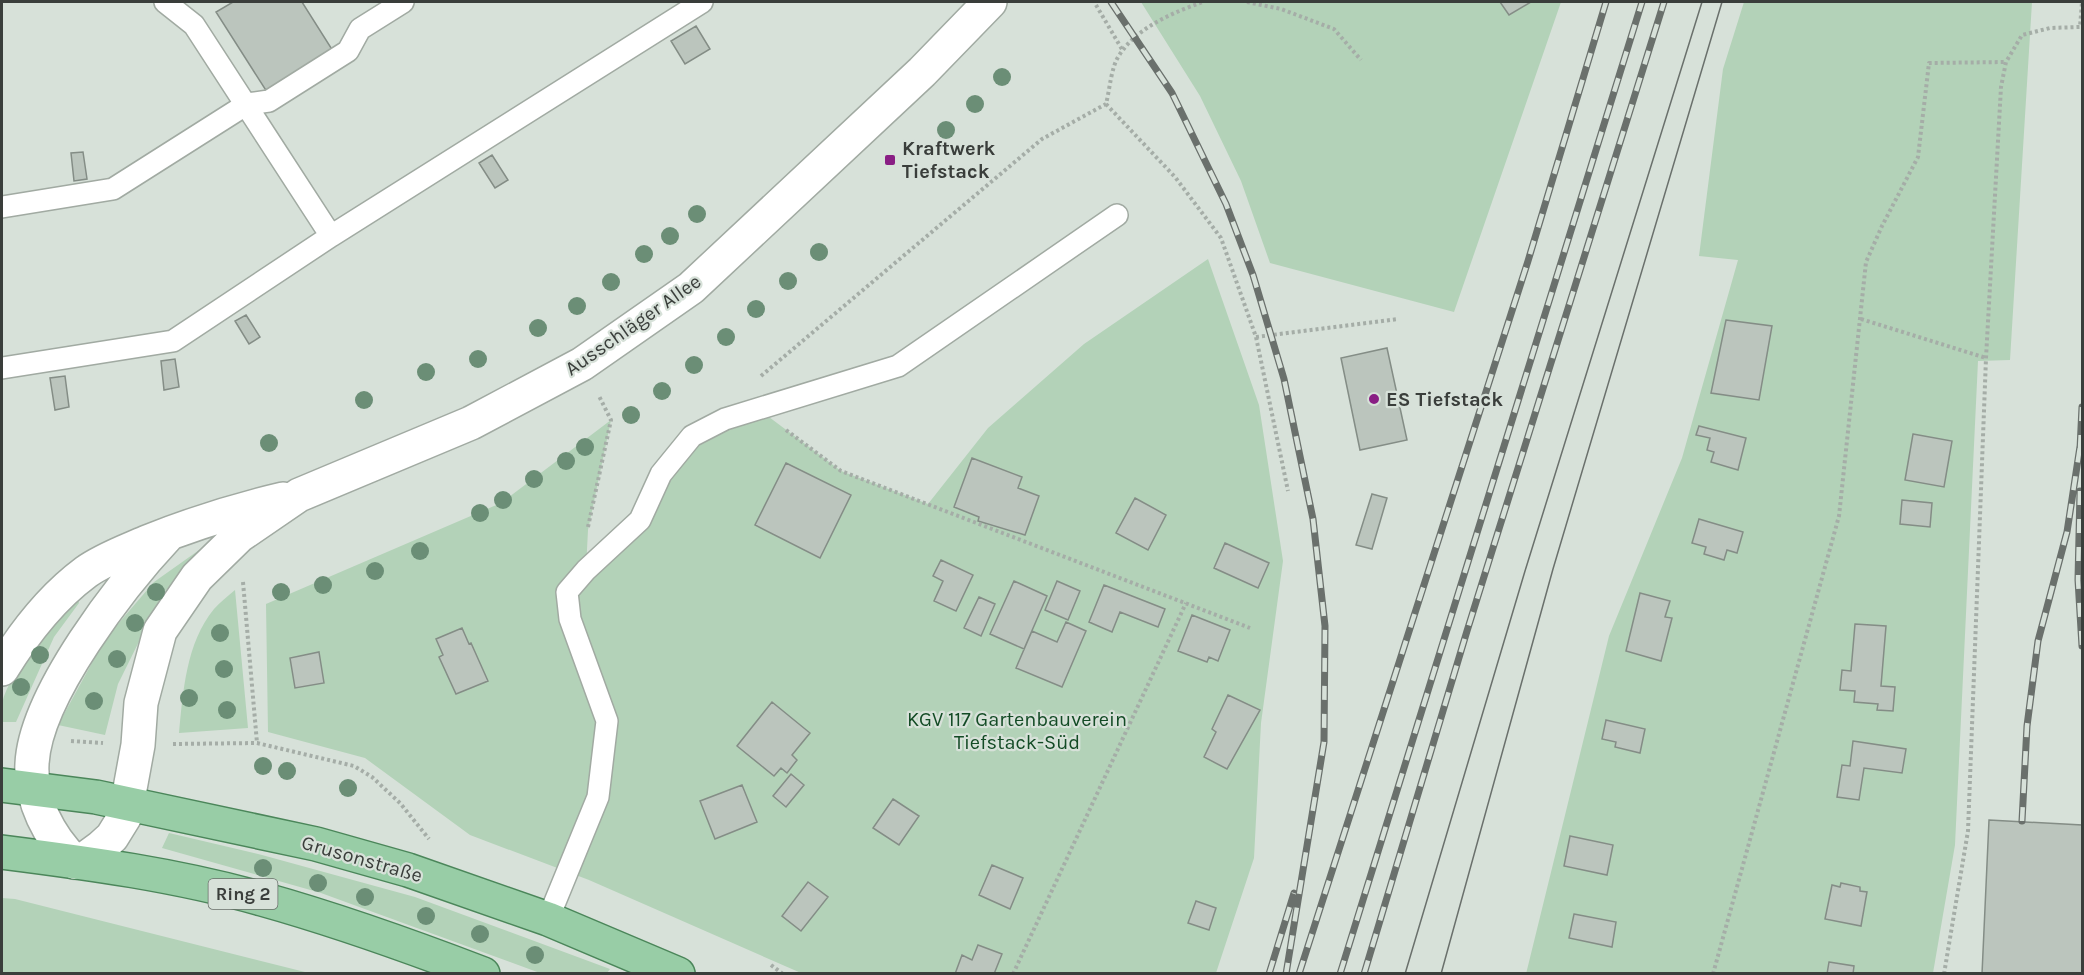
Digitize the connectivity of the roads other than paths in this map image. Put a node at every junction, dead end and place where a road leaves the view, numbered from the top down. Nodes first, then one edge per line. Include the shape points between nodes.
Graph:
1 (165, 2) edge
2 (403, 2) edge
3 (702, 2) edge
4 (990, 2) edge
5 (247, 104) junction
6 (2, 207) edge
7 (1117, 215) dead end
8 (331, 236) junction
9 (2, 368) edge
10 (299, 495) junction
11 (169, 534) junction
12 (2, 669) edge
13 (2, 785) edge
14 (34, 788) junction
15 (129, 804) junction
16 (2, 852) edge
17 (75, 862) junction
18 (548, 919) junction
19 (483, 974) edge
20 (678, 974) edge

1 - 5 lane via 194,25
2 - 5 lane via 360,29 348,51 269,101
3 - 8 lane
4 - 10 street, Ausschläger Allee via 922,72 691,288 582,364 471,423
5 - 6 lane via 114,189
5 - 8 lane
7 - 18 lane via 898,366 725,419 692,436 661,474 639,520 567,592 570,619 607,721 598,797
8 - 9 lane via 173,341
10 - 11 street, Ausschläger Allee via 230,511
10 - 15 street, Ausschläger Allee via 239,536 198,578 160,631 141,703
11 - 12 street via 118,554 87,572 47,607
11 - 14 street, Ausschläger Allee via 134,571 59,686 37,740 32,761
13 - 14 main road, Grusonstraße
14 - 15 main road, Grusonstraße
14 - 17 street, Ausschläger Allee via 49,831
15 - 17 street, Ausschläger Allee via 112,837 93,854
15 - 18 main road, Grusonstraße via 316,844 408,870
16 - 17 main road, Ring 2
17 - 19 main road, Ring 2 via 261,898
18 - 20 main road, Grusonstraße

